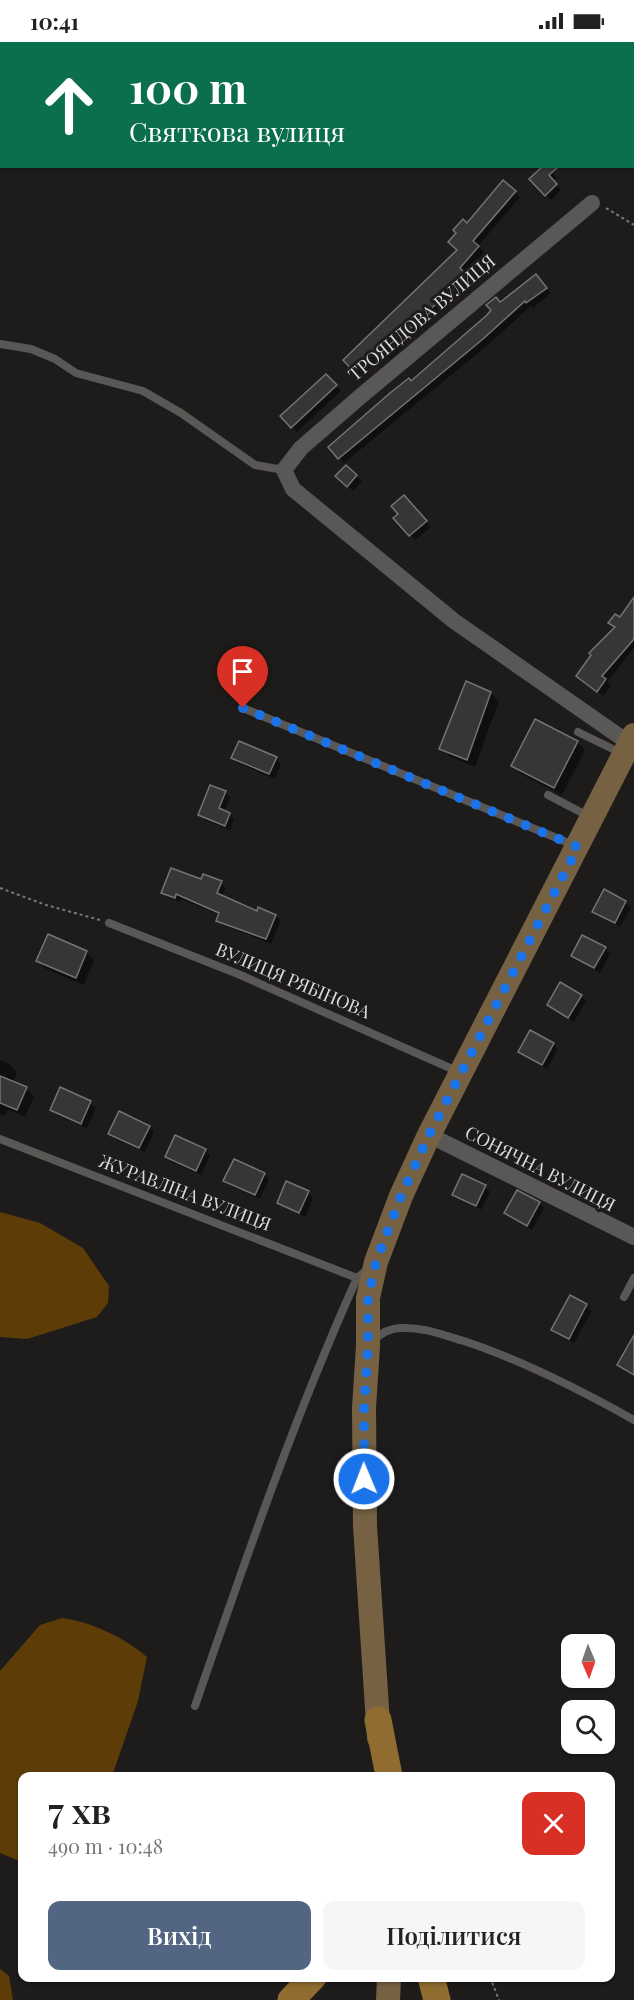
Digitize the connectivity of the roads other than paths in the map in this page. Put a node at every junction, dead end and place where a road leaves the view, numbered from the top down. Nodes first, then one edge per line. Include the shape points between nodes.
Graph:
1 (592, 203) road end
2 (0, 344) edge
3 (284, 470) junction
4 (243, 708) dead end
5 (578, 732) dead end
6 (629, 744) edge
7 (548, 795) dead end
8 (592, 818) junction
9 (578, 847) junction
10 (109, 923) road end
11 (462, 1073) junction
12 (429, 1135) junction
13 (0, 1139) edge
14 (634, 1238) edge
15 (376, 1262) junction
16 (357, 1278) junction
17 (634, 1278) edge
18 (624, 1297) dead end
19 (368, 1346) junction
20 (634, 1420) edge
21 (195, 1706) dead end
22 (378, 1720) junction
23 (372, 1772) edge
24 (381, 1772) edge
25 (388, 1772) edge
26 (308, 1982) edge
27 (389, 1982) edge
28 (432, 1982) edge
29 (291, 2000) edge
30 (388, 2000) edge
31 (437, 2000) edge

1 - 3 street, ТРОЯНДОВА ВУЛИЦЯ via 352,403 301,448
2 - 3 lane via 31,349 76,373 143,391 255,465
3 - 6 street via 292,489 454,621
4 - 9 lane
5 - 6 lane
6 - 8 main road
7 - 8 lane
8 - 9 main road
9 - 11 main road
10 - 11 lane, ВУЛИЦЯ РЯБІНОВА via 238,974
11 - 12 main road
12 - 14 street, СОНЯЧНА ВУЛИЦЯ
12 - 15 main road
13 - 16 lane, ЖУРАВЛІНА ВУЛИЦЯ
15 - 16 lane
15 - 19 main road via 368,1298
16 - 21 lane via 314,1374 262,1510
17 - 18 lane
19 - 20 lane via 382,1332 399,1327 430,1330 506,1355
19 - 22 main road via 365,1526
22 - 23 main road
22 - 24 main road
22 - 25 main road
26 - 29 main road
27 - 30 main road
28 - 31 main road

